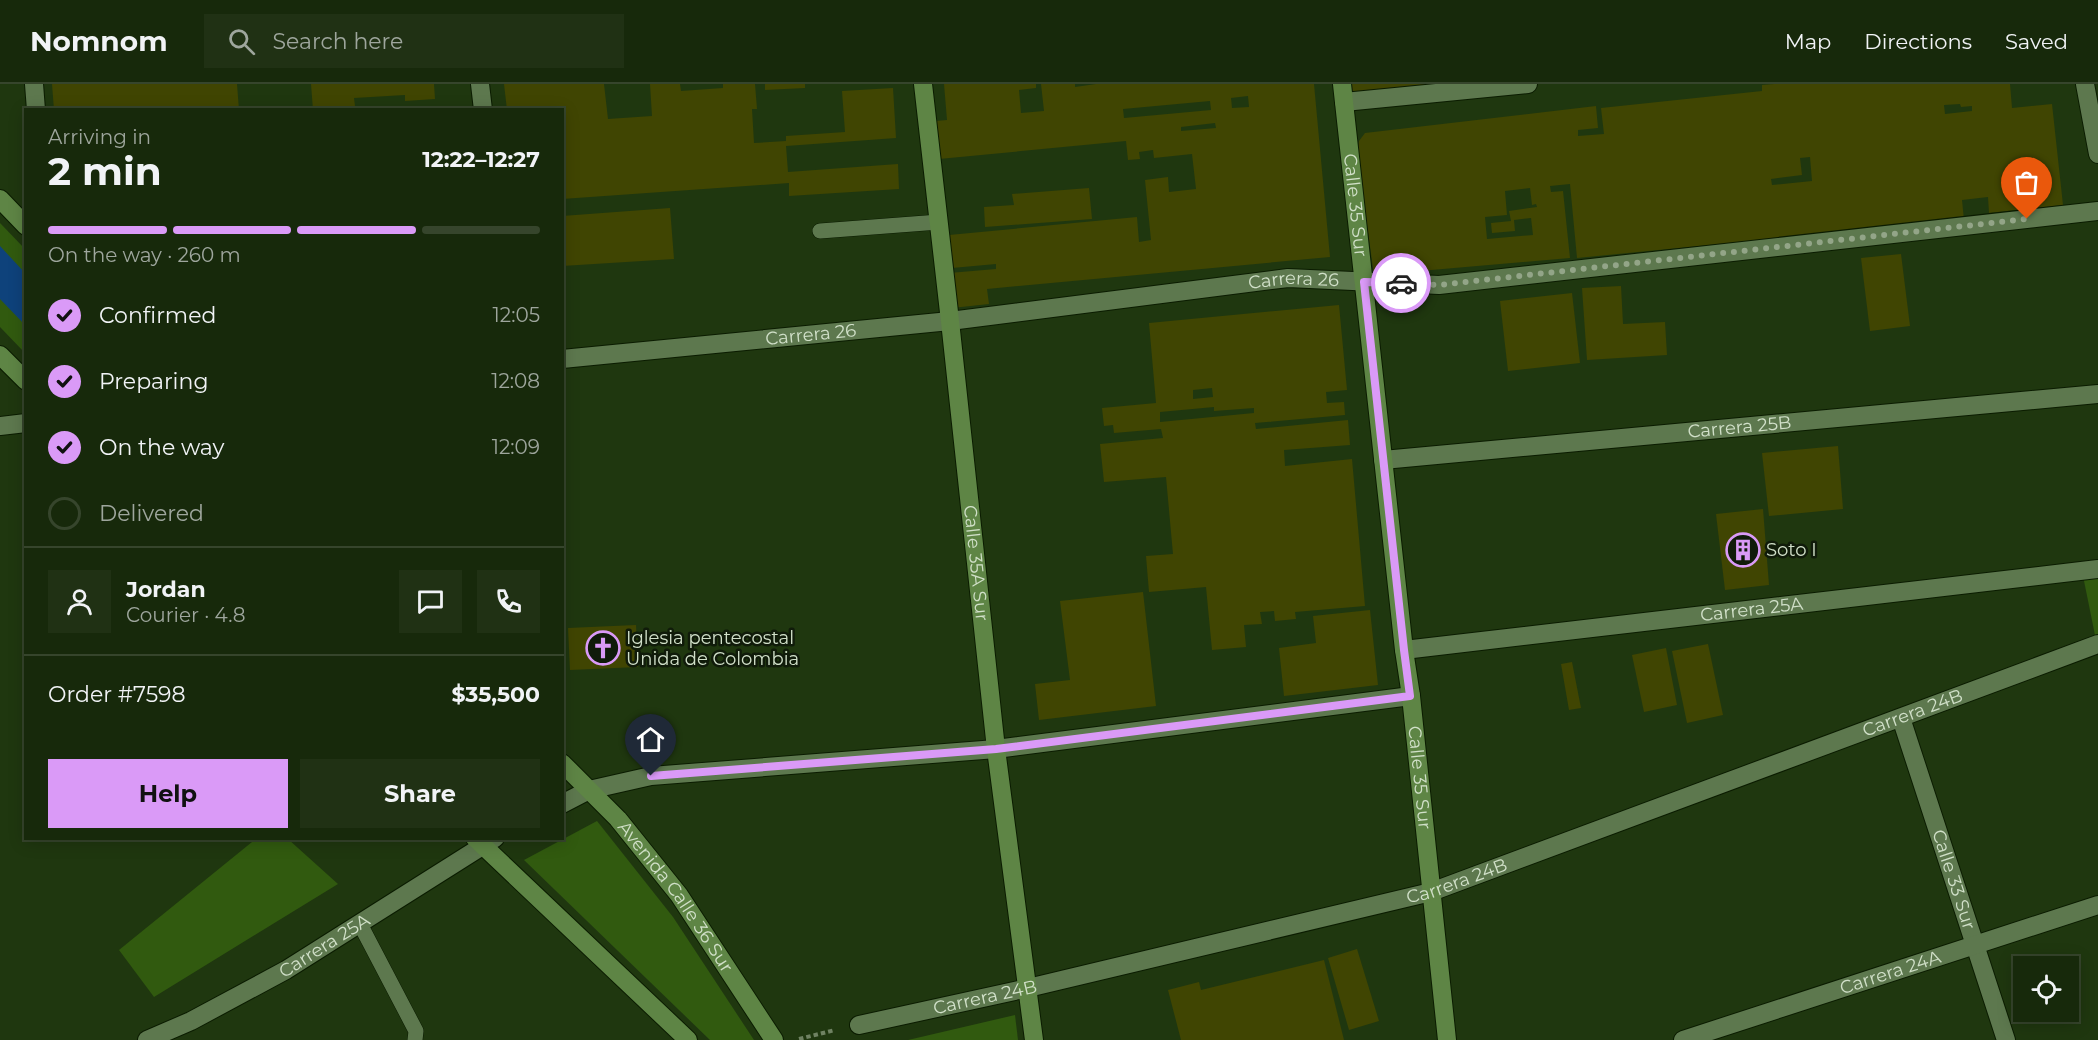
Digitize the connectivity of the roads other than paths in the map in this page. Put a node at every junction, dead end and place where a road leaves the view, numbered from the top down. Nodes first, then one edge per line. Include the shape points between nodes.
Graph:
1 (34, 84) edge
2 (480, 84) edge
3 (923, 84) edge
4 (1528, 84) edge
5 (2085, 84) edge
6 (1343, 93) edge
7 (36, 108) edge
8 (483, 108) edge
9 (2095, 121) edge
10 (2098, 153) edge
11 (0, 200) edge
12 (2098, 211) edge
13 (939, 222) junction
14 (24, 223) edge
15 (820, 231) dead end
16 (1364, 282) junction
17 (950, 321) junction
18 (0, 355) edge
19 (564, 359) edge
20 (24, 379) edge
21 (2098, 394) edge
22 (24, 423) edge
23 (0, 426) edge
24 (1383, 460) junction
25 (2098, 569) edge
26 (2098, 645) edge
27 (1404, 650) junction
28 (1410, 696) junction
29 (1901, 718) junction
30 (996, 749) junction
31 (564, 765) edge
32 (589, 790) junction
33 (564, 803) edge
34 (484, 841) edge
35 (1431, 892) junction
36 (2098, 905) edge
37 (360, 924) junction
38 (1975, 945) junction
39 (1028, 988) junction
40 (859, 1025) road end
41 (147, 1040) edge
42 (415, 1040) edge
43 (688, 1040) edge
44 (774, 1040) edge
45 (1034, 1040) edge
46 (1447, 1040) edge
47 (1683, 1040) edge
48 (2006, 1040) edge

1 - 7 street
2 - 8 street
3 - 13 street, Calle 35A Sur
4 - 6 street
5 - 9 street
6 - 16 street, Calle 35 Sur
9 - 10 street
11 - 14 street
12 - 16 street, Carrera 26 via 1439,285
13 - 15 lane
13 - 17 street, Calle 35A Sur
16 - 17 street, Carrera 26 via 1288,278
16 - 24 street, Calle 35 Sur
17 - 19 street, Carrera 26
17 - 30 street, Calle 35A Sur
18 - 20 street
21 - 24 street, Carrera 25B
22 - 23 street
24 - 27 street, Calle 35 Sur
25 - 27 street, Carrera 25A
26 - 29 street, Carrera 24B
27 - 28 street, Calle 35 Sur
28 - 30 street
28 - 35 street, Calle 35 Sur
29 - 35 street, Carrera 24B
29 - 38 street, Calle 33 Sur
30 - 32 street via 651,776
30 - 39 street, Calle 35A Sur
31 - 32 street, Avenida Calle 36 Sur
32 - 33 street
32 - 44 street, Avenida Calle 36 Sur via 618,819 679,895
34 - 37 street, Carrera 25A
34 - 43 street
35 - 39 street, Carrera 24B
35 - 46 street, Calle 35 Sur
36 - 38 street, Carrera 24A
37 - 41 street, Carrera 25A via 277,975
37 - 42 lane via 416,1031
38 - 47 street, Carrera 24A
38 - 48 street, Calle 33 Sur
39 - 40 street, Carrera 24B
39 - 45 street, Calle 35A Sur

